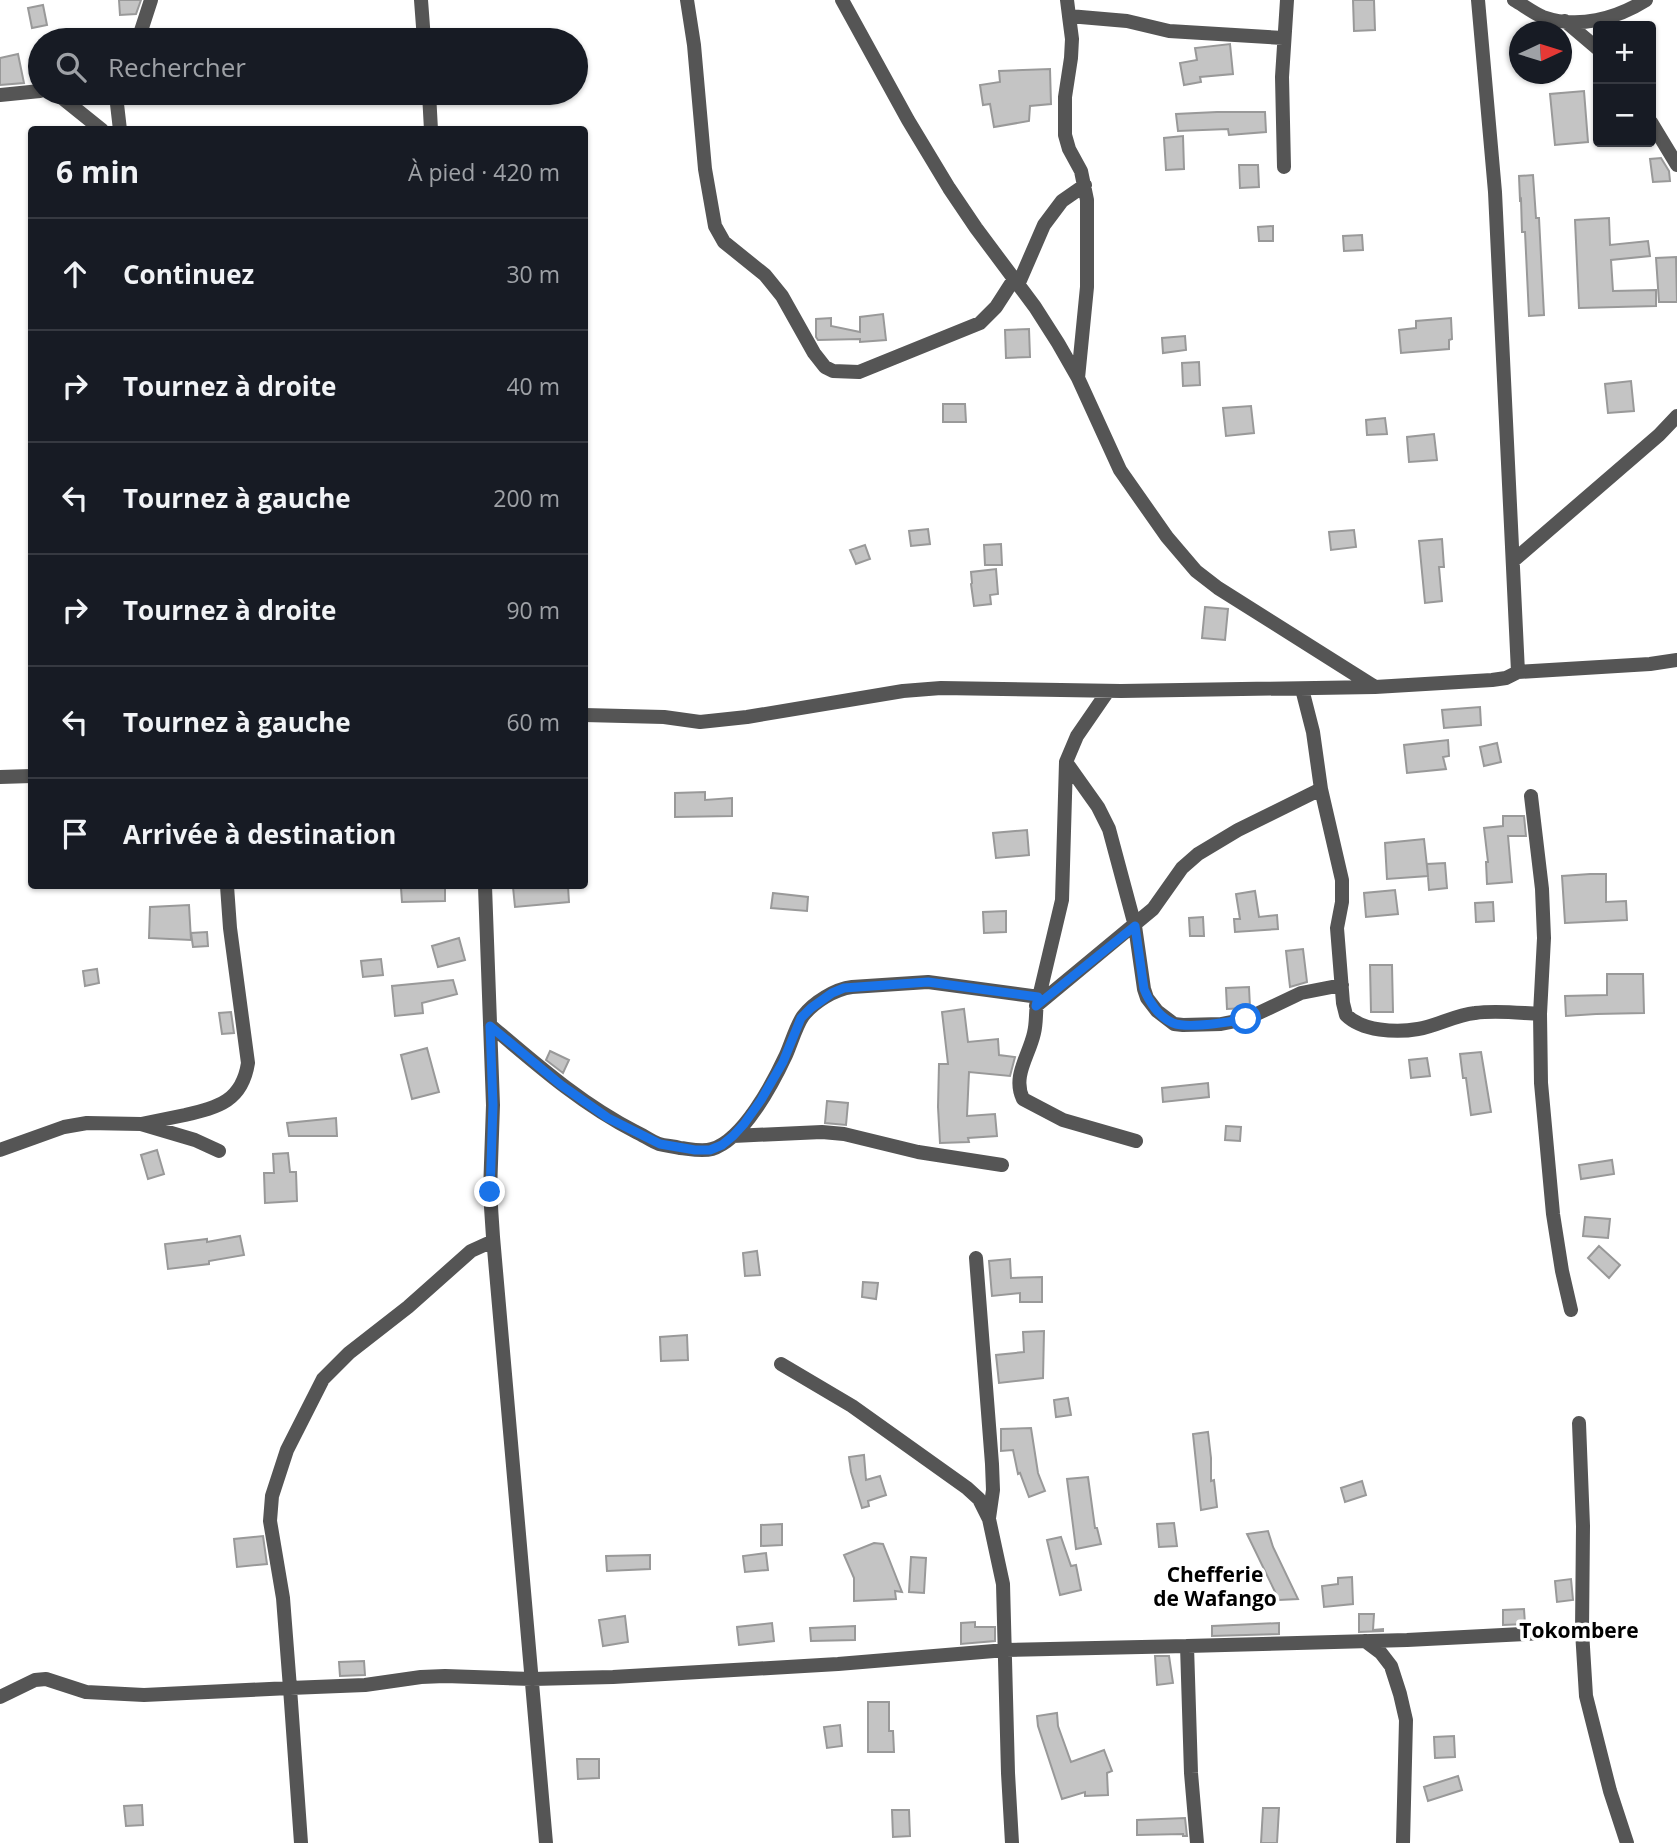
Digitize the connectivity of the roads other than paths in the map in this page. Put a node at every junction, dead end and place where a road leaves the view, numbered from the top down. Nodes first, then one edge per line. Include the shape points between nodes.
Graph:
1 (151, 0) edge
2 (421, 0) edge
3 (688, 0) edge
4 (842, 0) edge
5 (1067, 0) edge
6 (1287, 0) edge
7 (1478, 0) edge
8 (1514, 0) edge
9 (1646, 0) edge
10 (1069, 16) junction
11 (1561, 21) edge
12 (1572, 22) edge
13 (142, 28) edge
14 (423, 28) edge
15 (1572, 28) edge
16 (1283, 38) junction
17 (1593, 46) edge
18 (28, 92) edge
19 (0, 95) edge
20 (72, 105) edge
21 (117, 105) edge
22 (430, 105) edge
23 (97, 126) edge
24 (120, 126) edge
25 (431, 126) edge
26 (1656, 130) edge
27 (1677, 165) edge
28 (1284, 167) dead end
29 (1085, 185) junction
30 (1016, 282) junction
31 (1078, 378) junction
32 (1677, 416) edge
33 (1513, 561) junction
34 (1677, 660) edge
35 (1518, 672) junction
36 (1375, 687) junction
37 (1301, 689) junction
38 (1108, 691) junction
39 (588, 715) edge
40 (1066, 762) junction
41 (28, 776) edge
42 (0, 777) edge
43 (1321, 789) junction
44 (1531, 796) dead end
45 (228, 889) edge
46 (485, 889) edge
47 (1135, 926) junction
48 (1342, 985) junction
49 (1037, 1001) junction
50 (1541, 1013) junction
51 (490, 1026) junction
52 (141, 1124) junction
53 (733, 1136) junction
54 (1136, 1142) dead end
55 (0, 1150) edge
56 (219, 1151) dead end
57 (1002, 1165) dead end
58 (493, 1239) junction
59 (976, 1258) dead end
60 (1571, 1310) dead end
61 (781, 1364) dead end
62 (1579, 1423) dead end
63 (989, 1519) junction
64 (1582, 1630) junction
65 (1365, 1642) junction
66 (1187, 1646) junction
67 (1006, 1650) junction
68 (532, 1679) junction
69 (290, 1688) junction
70 (0, 1697) edge
71 (301, 1843) edge
72 (546, 1843) edge
73 (1012, 1843) edge
74 (1197, 1843) edge
75 (1403, 1843) edge
76 (1627, 1843) edge

1 - 13 street
2 - 14 street
3 - 30 street via 715,226 724,242 765,275 782,296 825,368 859,372 980,323
4 - 30 street via 949,188
5 - 10 street
6 - 16 street
7 - 33 street via 1495,192
8 - 11 street
9 - 12 street via 1593,22
10 - 16 street via 1127,21 1169,31
10 - 29 street via 1072,38 1065,135
15 - 17 street
16 - 28 street
18 - 19 street
20 - 23 street
21 - 24 street
22 - 25 street
26 - 27 street
29 - 30 street via 1053,211
29 - 31 street via 1087,287
30 - 31 street
31 - 36 street via 1120,470 1196,571
32 - 33 street
33 - 35 street
34 - 35 street
35 - 36 street via 1464,683
36 - 37 street
37 - 38 street
37 - 43 street
38 - 39 street via 940,688 700,722
38 - 40 street via 1077,736
40 - 47 street via 1109,829
40 - 49 street via 1062,900
41 - 42 street
43 - 47 street via 1199,854
43 - 48 street via 1342,880 1337,928
44 - 50 street via 1542,889
45 - 52 street via 246,1077 226,1103
46 - 51 street
47 - 48 street via 1147,998 1174,1024 1246,1019 1301,993
47 - 49 street
48 - 50 street via 1346,1015 1371,1028 1418,1029 1492,1011
49 - 53 street via 928,982 844,988 832,993 801,1018 783,1062
49 - 54 street via 1034,1033 1019,1077 1023,1099 1063,1120
50 - 60 street via 1541,1083 1553,1214
51 - 53 street via 608,1118 660,1144 710,1150
51 - 58 street
52 - 55 street via 87,1123
52 - 56 street
53 - 57 street via 844,1134
58 - 68 street
58 - 69 street via 471,1251 323,1379 287,1450 272,1496 270,1521 284,1598
59 - 63 street via 992,1464
61 - 63 street via 852,1406 967,1488
62 - 64 street
63 - 67 street via 1003,1584
64 - 65 street
64 - 76 street via 1586,1696
65 - 66 street
65 - 75 street via 1391,1667 1406,1720
66 - 67 street
66 - 74 street
67 - 68 street via 838,1664
67 - 73 street
68 - 69 street via 445,1676
68 - 72 street
69 - 70 street via 144,1695 86,1692 47,1679 34,1680
69 - 71 street

